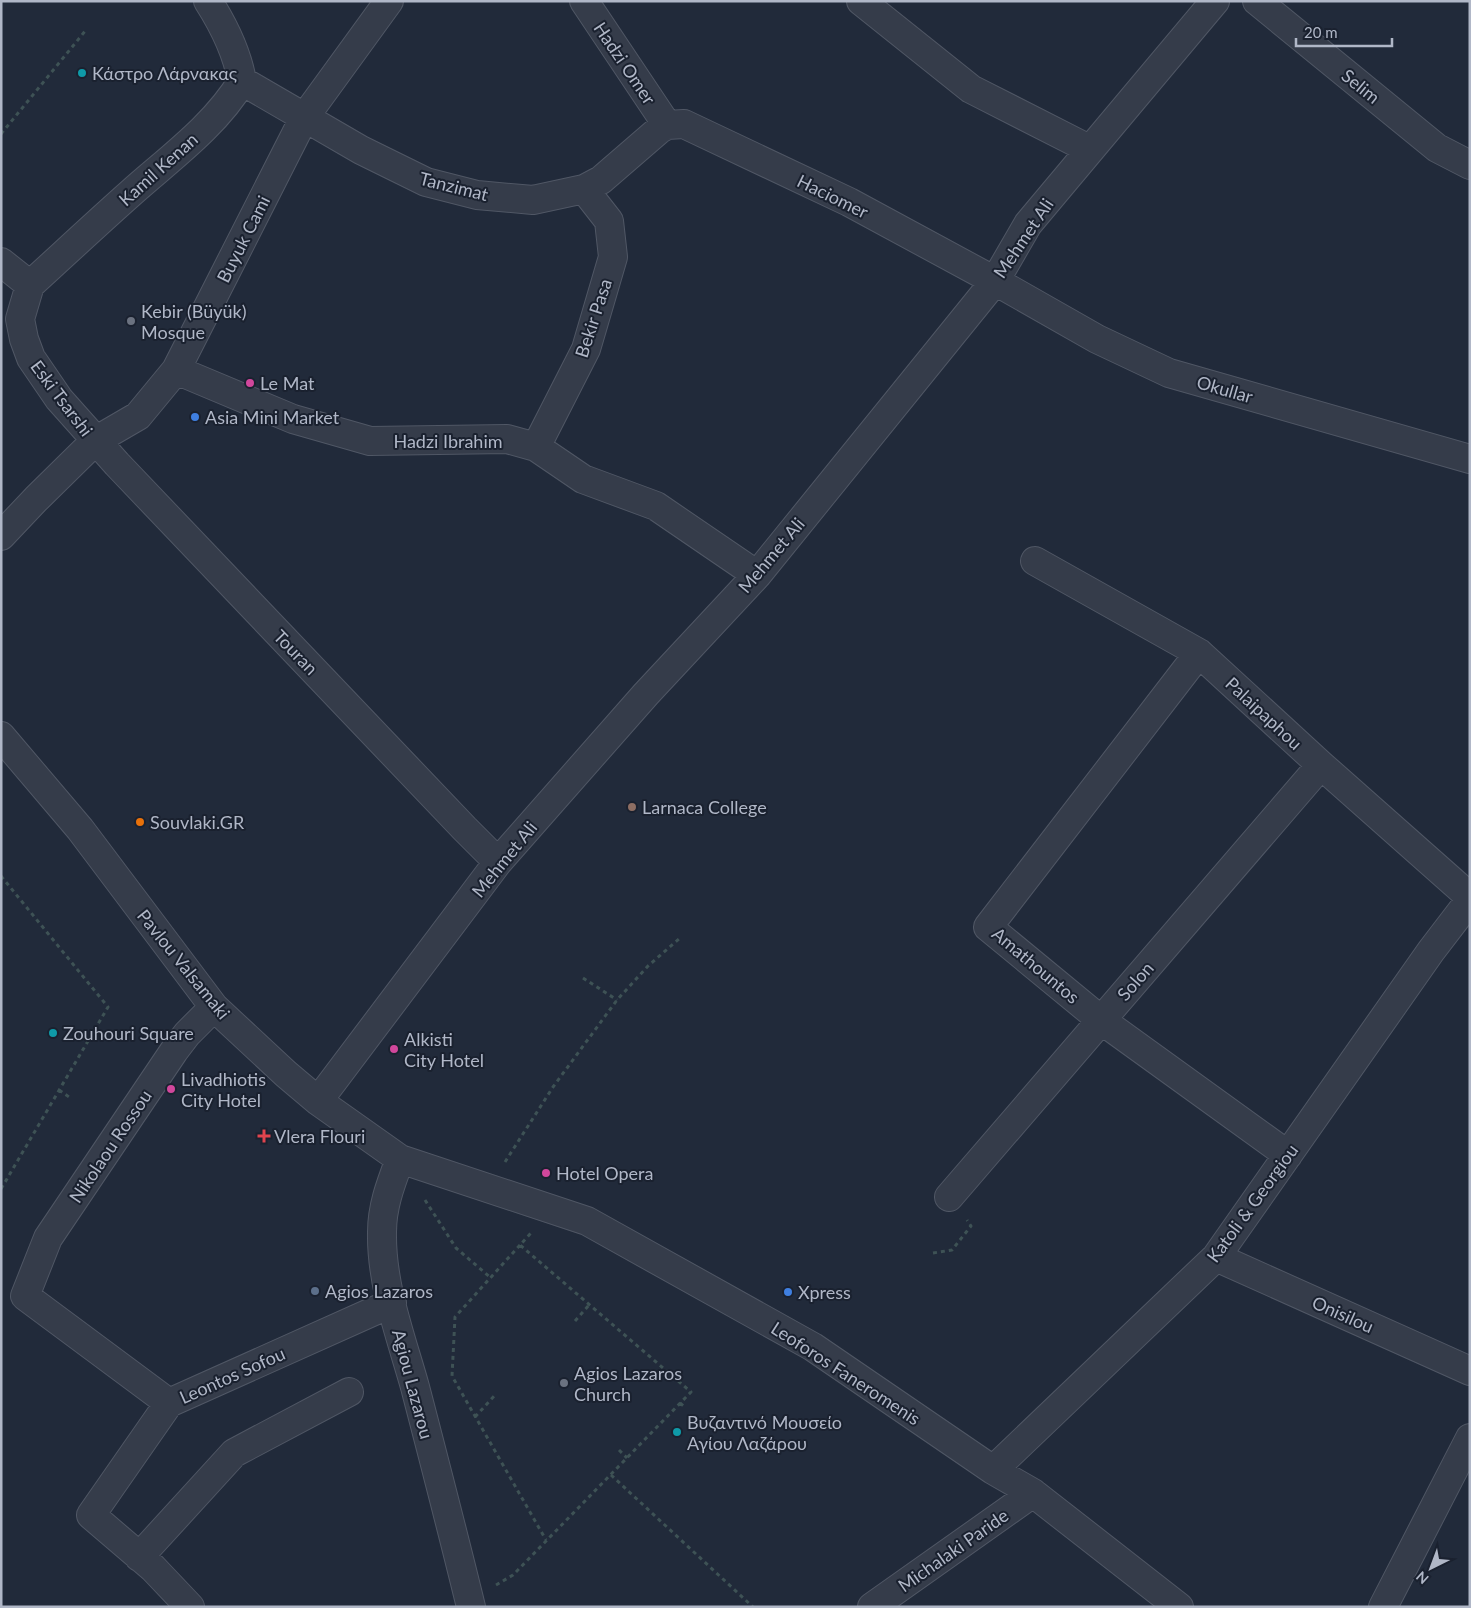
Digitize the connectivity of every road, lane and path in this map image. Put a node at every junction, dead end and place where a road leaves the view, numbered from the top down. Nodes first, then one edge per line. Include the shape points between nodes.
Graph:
1 (208, 1) edge
2 (389, 1) edge
3 (584, 1) edge
4 (861, 1) edge
5 (1215, 1) edge
6 (1256, 1) edge
7 (86, 30) dead end
8 (242, 81) junction
9 (304, 118) junction
10 (667, 125) junction
11 (1, 134) edge
12 (1089, 150) junction
13 (1470, 165) edge
14 (584, 189) junction
15 (1, 262) edge
16 (995, 280) junction
17 (30, 285) junction
18 (176, 370) junction
19 (95, 441) junction
20 (536, 447) junction
21 (1470, 459) edge
22 (1, 536) edge
23 (1035, 561) dead end
24 (757, 575) junction
25 (1199, 653) junction
26 (1, 736) edge
27 (1321, 765) junction
28 (498, 862) junction
29 (1, 876) edge
30 (1470, 899) edge
31 (680, 938) dead end
32 (583, 978) dead end
33 (617, 1000) junction
34 (214, 1007) junction
35 (1101, 1020) junction
36 (59, 1090) junction
37 (69, 1097) dead end
38 (318, 1101) junction
39 (1288, 1155) junction
40 (400, 1159) junction
41 (489, 1188) junction
42 (1, 1189) edge
43 (949, 1197) joint
44 (553, 1209) junction
45 (520, 1245) junction
46 (933, 1253) dead end
47 (1216, 1257) junction
48 (491, 1278) junction
49 (392, 1304) junction
50 (590, 1304) junction
51 (574, 1321) dead end
52 (1470, 1372) edge
53 (349, 1392) dead end
54 (496, 1394) dead end
55 (169, 1403) junction
56 (680, 1403) junction
57 (686, 1408) dead end
58 (475, 1417) junction
59 (1470, 1439) edge
60 (619, 1450) dead end
61 (627, 1458) junction
62 (994, 1470) junction
63 (611, 1475) junction
64 (1033, 1493) junction
65 (546, 1540) junction
66 (139, 1557) junction
67 (471, 1604) edge
68 (190, 1607) edge
69 (753, 1607) edge
70 (872, 1607) edge
71 (1179, 1607) edge
72 (1383, 1607) edge

1 - 8 street via 232,47
2 - 9 street, Buyuk Cami
3 - 10 street, Hadzi Omer
4 - 12 street via 971,89
5 - 12 street, Mehmet Ali
6 - 13 street, Selim via 1437,148
7 - 11 path
8 - 9 street, Tanzimat
8 - 17 street, Kamil Kenan via 234,95 186,144
9 - 14 street, Tanzimat via 426,182 468,193 533,200
9 - 18 street, Buyuk Cami
10 - 14 street, Tanzimat via 602,180
10 - 16 street, Haciomer via 684,124 840,198
12 - 16 street, Mehmet Ali via 1028,224
14 - 20 street, Bekir Pasa via 609,221 613,257 586,349
15 - 17 street
16 - 21 street, Okullar via 1096,339 1169,372
16 - 24 street, Mehmet Ali
17 - 19 street, Eski Tsarshi via 20,319 31,358 59,399
18 - 19 street, Buyuk Cami via 138,416
18 - 20 street, Hadzi Ibrahim via 293,420 370,441 507,439
19 - 22 street, Eski Tsarshi
19 - 28 street, Touran
20 - 24 street, Hadzi Ibrahim via 583,479 656,506
23 - 25 street, Palaipaphou
24 - 28 street, Mehmet Ali via 646,694
25 - 27 street, Palaipaphou
25 - 35 street, Amathountos via 988,927
26 - 34 street, Pavlou Valsamaki via 80,829
27 - 30 street, Palaipaphou
27 - 35 street, Solon
28 - 38 street, Mehmet Ali
29 - 36 path via 108,1007
30 - 39 street, Katoli & Georgiou
31 - 33 path
32 - 33 path
33 - 41 path via 554,1086
34 - 38 street, Pavlou Valsamaki
34 - 55 street, Nikolaou Rossou via 174,1051 48,1238 25,1296
35 - 39 street, Amathountos
35 - 43 street, Solon
36 - 37 path
36 - 42 path
38 - 40 street, Pavlou Valsamaki
39 - 47 street, Katoli & Georgiou
40 - 41 street, Leoforos Faneromenis
40 - 48 path via 456,1248
40 - 49 street, Agiou Lazarou via 385,1199 382,1232 383,1264
41 - 44 street, Leoforos Faneromenis
43 - 46 path via 972,1226 952,1250
44 - 45 path
44 - 62 street, Leoforos Faneromenis via 587,1221 813,1347
45 - 48 path
45 - 50 path
47 - 52 street, Onisilou
47 - 62 street, Katoli & Georgiou
48 - 58 path via 455,1317 452,1376
49 - 55 street, Leontos Sofou
49 - 67 street, Agiou Lazarou
50 - 51 path
50 - 56 path via 691,1392
53 - 66 street via 234,1453
54 - 58 path
55 - 66 street, Leontos Sofou via 91,1515
56 - 57 path
56 - 61 path
58 - 65 path
59 - 72 street
60 - 61 path
61 - 63 path
62 - 64 street, Leoforos Faneromenis
63 - 65 path
63 - 69 path
64 - 70 street, Michalaki Paride
64 - 71 street, Leoforos Faneromenis
65 - 67 path via 513,1575
66 - 68 street

